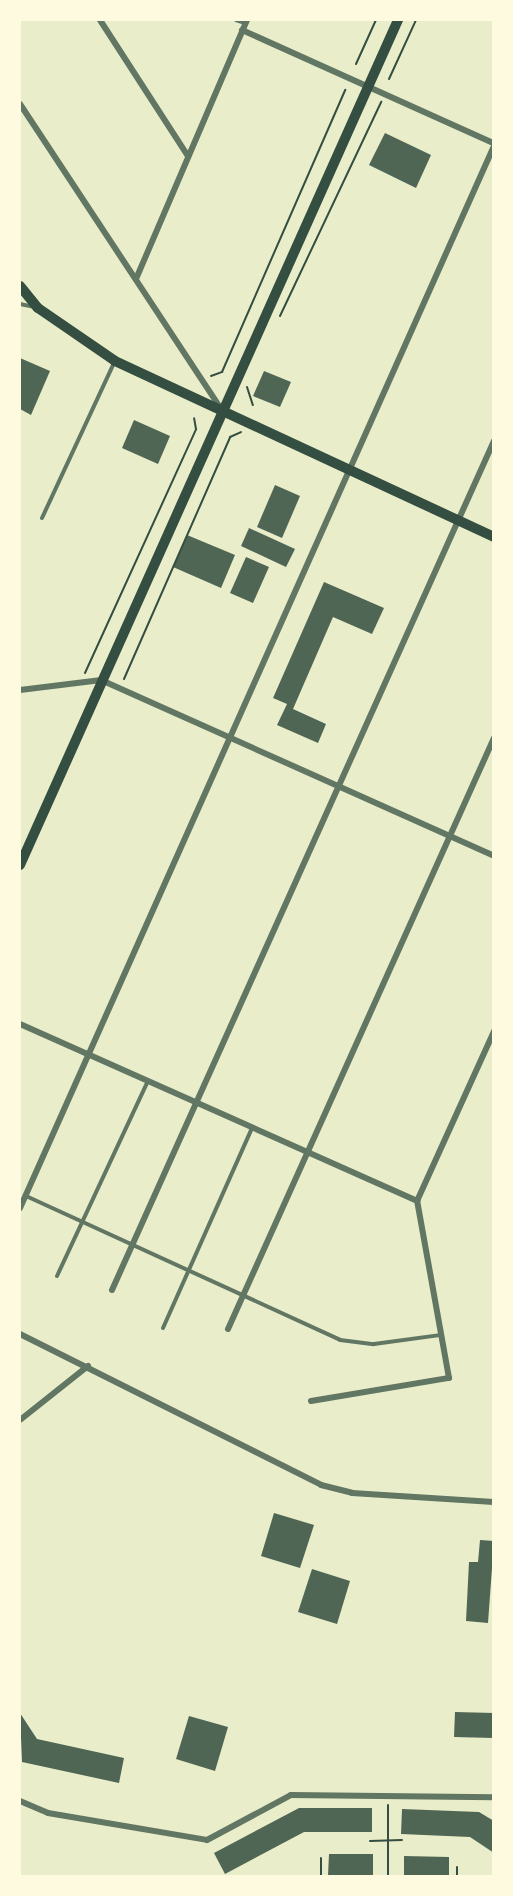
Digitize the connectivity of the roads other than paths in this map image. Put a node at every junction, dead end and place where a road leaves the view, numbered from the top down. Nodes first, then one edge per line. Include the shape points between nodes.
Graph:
1 (100, 20) edge
2 (236, 20) edge
3 (398, 20) edge
4 (246, 21) edge
5 (242, 30) junction
6 (367, 86) junction
7 (20, 104) edge
8 (494, 145) edge
9 (188, 156) junction
10 (136, 279) junction
11 (20, 286) edge
12 (20, 304) edge
13 (38, 308) junction
14 (115, 361) junction
15 (223, 410) junction
16 (494, 441) edge
17 (350, 470) junction
18 (42, 518) dead end
19 (458, 520) junction
20 (494, 537) edge
21 (101, 680) junction
22 (20, 690) edge
23 (230, 738) junction
24 (494, 738) edge
25 (339, 786) junction
26 (450, 836) junction
27 (494, 856) edge
28 (20, 865) edge
29 (20, 1024) edge
30 (494, 1031) edge
31 (88, 1054) junction
32 (148, 1081) junction
33 (196, 1103) junction
34 (252, 1128) junction
35 (307, 1152) junction
36 (25, 1196) junction
37 (417, 1201) junction
38 (20, 1208) edge
39 (81, 1221) junction
40 (133, 1244) junction
41 (187, 1269) junction
42 (57, 1276) dead end
43 (112, 1290) dead end
44 (244, 1294) junction
45 (163, 1328) dead end
46 (228, 1329) dead end
47 (20, 1334) edge
48 (441, 1335) junction
49 (88, 1366) junction
50 (311, 1401) dead end
51 (20, 1420) edge
52 (494, 1502) edge
53 (494, 1797) edge
54 (20, 1801) edge

1 - 9 street
2 - 4 lane
3 - 6 main road
4 - 5 street
5 - 6 street
5 - 9 street
6 - 8 street
6 - 15 main road
7 - 10 street
8 - 17 street
9 - 10 street
10 - 15 street
11 - 13 main road
12 - 13 lane
13 - 14 main road
14 - 15 main road
14 - 18 lane
15 - 17 main road
15 - 21 main road
16 - 19 street
17 - 19 main road
17 - 23 street
19 - 20 main road
19 - 25 street
21 - 22 street
21 - 23 street
21 - 28 main road
23 - 25 street
23 - 31 street
24 - 26 street
25 - 26 street
25 - 33 street
26 - 27 street
26 - 35 street
29 - 31 street
30 - 37 street
31 - 32 street
31 - 36 street
32 - 33 street
32 - 39 lane
33 - 34 street
33 - 40 street
34 - 35 street
34 - 41 lane
35 - 37 street
35 - 44 street
36 - 38 street
36 - 39 lane
37 - 48 street
39 - 40 lane
39 - 42 lane
40 - 41 lane
40 - 43 street
41 - 44 lane
41 - 45 lane
44 - 46 street
44 - 48 lane via 340,1340 374,1344
47 - 49 street
48 - 50 street via 449,1378
49 - 51 street
49 - 52 street via 321,1485 352,1493
53 - 54 street via 388,1799 291,1795 207,1839 48,1813

